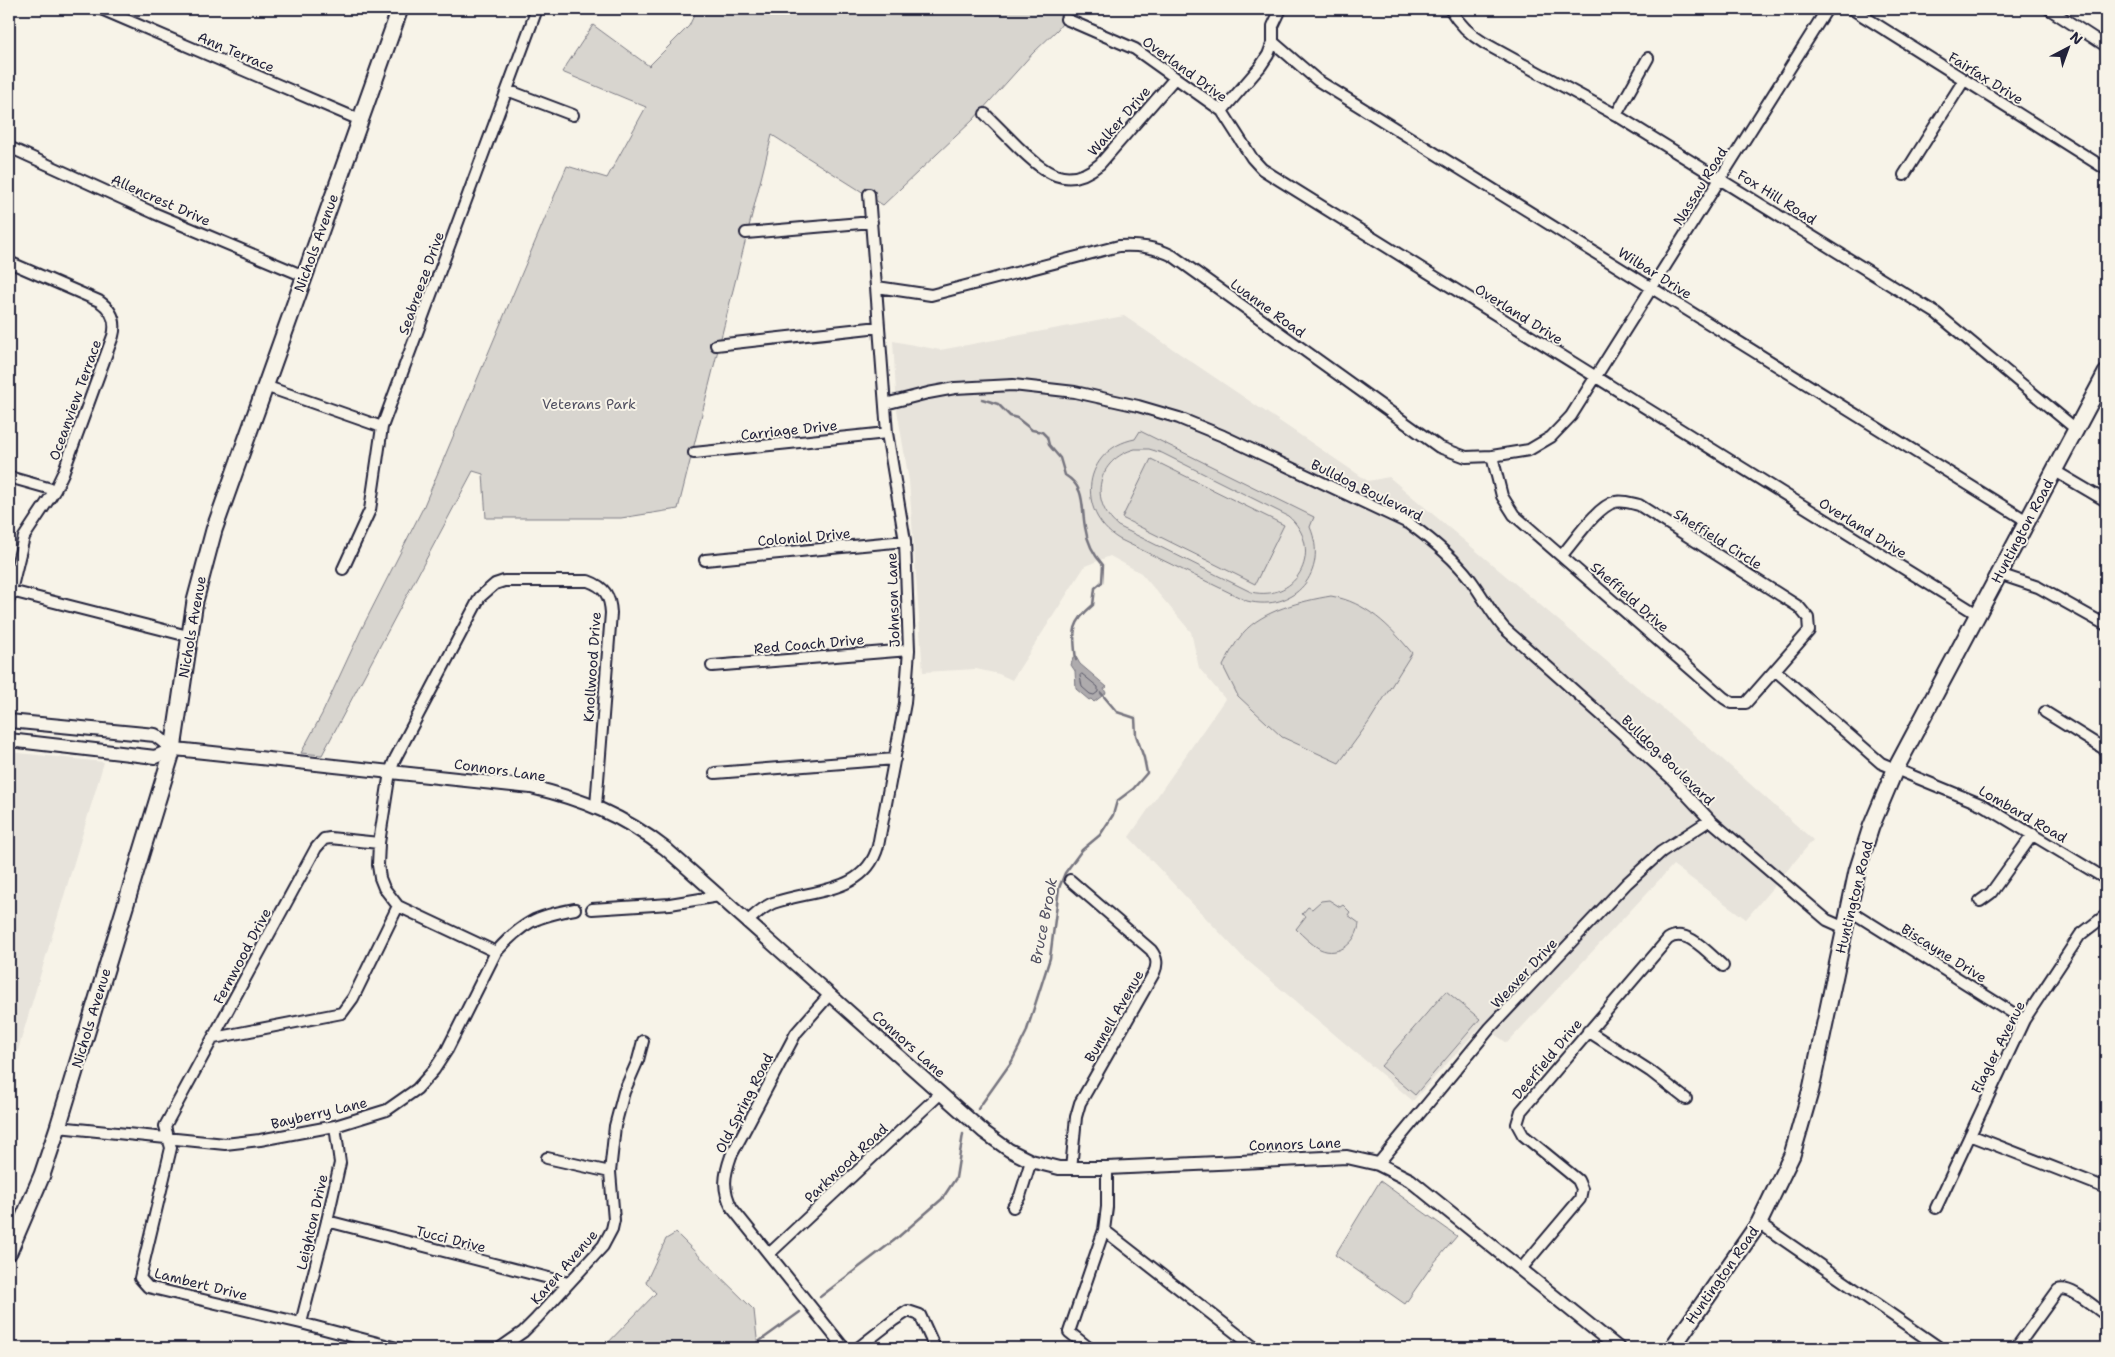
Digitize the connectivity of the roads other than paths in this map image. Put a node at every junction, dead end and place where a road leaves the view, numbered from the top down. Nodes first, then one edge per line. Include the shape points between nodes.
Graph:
1 (100, 9) edge
2 (400, 9) edge
3 (537, 9) edge
4 (1281, 9) edge
5 (1450, 9) edge
6 (1827, 9) edge
7 (1852, 9) edge
8 (2049, 9) edge
9 (1066, 19) dead end
10 (1273, 42) junction
11 (2106, 46) edge
12 (1648, 58) dead end
13 (1175, 78) junction
14 (1964, 80) junction
15 (507, 90) junction
16 (1222, 111) junction
17 (985, 114) dead end
18 (573, 115) dead end
19 (1616, 115) junction
20 (360, 120) junction
21 (9, 147) edge
22 (2106, 170) edge
23 (1904, 175) dead end
24 (1721, 178) junction
25 (869, 194) dead end
26 (872, 222) junction
27 (746, 233) dead end
28 (9, 262) edge
29 (304, 276) junction
30 (877, 288) junction
31 (1651, 288) junction
32 (880, 327) junction
33 (716, 345) dead end
34 (2106, 373) edge
35 (1595, 378) junction
36 (265, 386) junction
37 (884, 404) junction
38 (382, 427) junction
39 (2077, 430) junction
40 (887, 433) junction
41 (694, 453) dead end
42 (1492, 456) junction
43 (2055, 470) junction
44 (9, 477) edge
45 (55, 490) junction
46 (2106, 501) edge
47 (2027, 521) junction
48 (905, 541) junction
49 (1562, 556) junction
50 (705, 560) dead end
51 (343, 569) dead end
52 (1999, 574) junction
53 (10, 595) edge
54 (1977, 614) junction
55 (2106, 626) edge
56 (188, 636) junction
57 (908, 650) junction
58 (712, 666) dead end
59 (1776, 671) junction
60 (2045, 712) dead end
61 (9, 721) edge
62 (70, 727) junction
63 (9, 740) edge
64 (67, 748) junction
65 (173, 749) junction
66 (2106, 750) edge
67 (895, 758) junction
68 (1894, 770) junction
69 (390, 772) junction
70 (716, 774) dead end
71 (596, 806) junction
72 (1710, 820) junction
73 (2033, 834) junction
74 (379, 843) junction
75 (1070, 880) dead end
76 (2106, 880) edge
77 (719, 896) junction
78 (1980, 901) dead end
79 (398, 906) junction
80 (592, 909) dead end
81 (575, 910) dead end
82 (1849, 910) junction
83 (2106, 915) edge
84 (748, 921) junction
85 (1845, 928) junction
86 (496, 952) junction
87 (1723, 966) dead end
88 (830, 994) junction
89 (2024, 1020) junction
90 (1588, 1032) junction
91 (214, 1038) junction
92 (643, 1041) dead end
93 (942, 1093) junction
94 (1686, 1099) dead end
95 (335, 1126) junction
96 (58, 1128) junction
97 (1970, 1135) junction
98 (168, 1139) junction
99 (547, 1158) dead end
100 (1031, 1161) junction
101 (1378, 1164) junction
102 (1071, 1168) junction
103 (1107, 1168) junction
104 (610, 1172) junction
105 (2106, 1188) edge
106 (1013, 1208) dead end
107 (1936, 1208) dead end
108 (327, 1222) junction
109 (1758, 1223) junction
110 (1104, 1230) junction
111 (9, 1252) edge
112 (769, 1254) junction
113 (1521, 1269) junction
114 (568, 1283) junction
115 (2106, 1315) edge
116 (301, 1323) junction
117 (397, 1348) edge
118 (500, 1348) edge
119 (844, 1348) edge
120 (858, 1348) edge
121 (936, 1348) edge
122 (1090, 1348) edge
123 (1255, 1348) edge
124 (1618, 1348) edge
125 (1672, 1348) edge
126 (1940, 1348) edge
127 (2016, 1348) edge

1 - 20 street, Ann Terrace
2 - 20 main road, Nichols Avenue
3 - 15 street, Seabreeze Drive
4 - 10 street via 1273,26
5 - 19 street, Fox Hill Road via 1469,34
6 - 24 street, Nassau Road
7 - 14 street, Fairfax Drive
8 - 11 street
9 - 13 street, Overland Drive via 1135,49
10 - 16 street via 1260,67
10 - 31 street, Wilbar Drive via 1317,80
12 - 19 street
13 - 16 street, Overland Drive
13 - 17 street, Walker Drive via 1100,164 1079,178 1066,178 1040,168
14 - 22 street, Fairfax Drive
14 - 23 street
15 - 18 street
15 - 38 street, Seabreeze Drive
16 - 35 street, Overland Drive via 1262,169
19 - 24 street, Fox Hill Road
20 - 29 main road, Nichols Avenue
21 - 29 street, Allencrest Drive
24 - 31 street, Nassau Road
24 - 39 street, Fox Hill Road via 1936,313
25 - 26 street, Johnson Lane
26 - 27 street
26 - 30 street, Johnson Lane
28 - 45 street, Oceanview Terrace via 100,301 108,307 114,320 113,336
29 - 36 main road, Nichols Avenue
30 - 32 street, Johnson Lane
30 - 42 street, Luanne Road via 931,295 1119,246 1145,246 1160,250 1173,256 1439,447 1466,457
31 - 35 street, Nassau Road
31 - 47 street, Wilbar Drive
32 - 33 street
32 - 37 street, Johnson Lane
34 - 39 main road, Huntington Road
35 - 42 street, Luanne Road via 1564,424 1544,442 1529,450
35 - 54 street, Overland Drive
36 - 38 street
36 - 56 main road, Nichols Avenue via 214,530
37 - 40 street, Johnson Lane
37 - 72 street, Bulldog Boulevard via 955,388 1013,385 1075,392 1138,406 1223,436 1410,524 1454,561 1504,628 1671,778
38 - 51 street, Seabreeze Drive via 370,510
39 - 43 main road, Huntington Road
40 - 41 street, Carriage Drive
40 - 48 street, Johnson Lane
42 - 49 street, Sheffield Drive via 1507,506
43 - 46 street
43 - 47 main road, Huntington Road
44 - 45 street
45 - 53 street, Oceanview Terrace via 24,537
47 - 52 main road, Huntington Road
48 - 50 street, Colonial Drive
48 - 57 street, Johnson Lane
49 - 59 street, Sheffield Drive via 1732,703 1746,703
49 - 59 street, Sheffield Circle via 1597,514 1613,502 1638,505 1803,610 1808,618 1809,631
52 - 54 main road, Huntington Road
52 - 55 street via 2038,587
53 - 56 street
54 - 68 main road, Huntington Road
56 - 65 main road, Nichols Avenue
57 - 58 street, Red Coach Drive
57 - 67 street, Johnson Lane via 906,703
59 - 68 street, Lombard Road via 1881,763
60 - 66 street
61 - 62 street
62 - 64 street
62 - 65 street via 155,736
63 - 64 street
64 - 65 street via 156,757
65 - 69 street, Connors Lane
65 - 96 main road, Nichols Avenue
67 - 70 street
67 - 84 street, Johnson Lane via 878,846 866,871 840,885 772,904
68 - 73 street, Lombard Road via 1983,805
68 - 82 main road, Huntington Road via 1857,871
69 - 71 street, Connors Lane via 531,787
69 - 71 street, Knollwood Drive via 486,591 504,581 588,581 604,590 610,599 611,613
69 - 74 street, Knollwood Drive
71 - 77 street, Connors Lane via 647,835
72 - 85 street, Bulldog Boulevard via 1827,920
72 - 101 street, Weaver Drive via 1661,852 1627,883 1490,1028
73 - 76 street, Lombard Road
73 - 78 street via 1991,893
74 - 79 street, Knollwood Drive via 380,878
74 - 91 street, Fernwood Drive via 330,838 319,842
75 - 102 street, Bunnell Avenue via 1151,950 1157,965 1080,1102
77 - 80 street via 670,904
77 - 84 street, Connors Lane
79 - 86 street
79 - 91 street via 353,998 342,1013
81 - 86 street, Bayberry Lane via 532,920
82 - 85 main road, Huntington Road
82 - 89 street, Biscayne Drive
83 - 89 street, Flagler Avenue via 2080,935
84 - 88 street, Connors Lane
85 - 109 main road, Huntington Road via 1799,1132 1785,1171
86 - 95 street, Bayberry Lane via 447,1050 424,1082 387,1110
87 - 90 street, Deerfield Drive via 1687,936 1671,936
88 - 93 street, Connors Lane
88 - 112 street, Old Spring Road via 796,1032 731,1156 724,1176 724,1188 732,1208
89 - 97 street, Flagler Avenue
90 - 94 street
90 - 113 street, Deerfield Drive via 1517,1119 1518,1129 1523,1135 1578,1180 1582,1189 1580,1199
91 - 98 street, Fernwood Drive via 165,1126
92 - 104 street, Karen Avenue via 618,1114
93 - 100 street, Connors Lane via 998,1143
93 - 112 street, Parkwood Road
95 - 98 street, Bayberry Lane via 225,1144
95 - 108 street, Leighton Drive via 340,1163
96 - 98 street, Bayberry Lane
96 - 111 main road, Nichols Avenue
97 - 105 street
97 - 107 street, Flagler Avenue
98 - 116 street, Lambert Drive via 171,1148 140,1271 143,1283 148,1287
99 - 104 street
100 - 102 street, Connors Lane
100 - 106 street
101 - 103 street, Connors Lane via 1347,1158 1301,1158
101 - 113 street, Connors Lane via 1410,1180
102 - 103 street, Connors Lane
103 - 110 street
104 - 114 street, Karen Avenue via 612,1229 603,1246
108 - 114 street, Tucci Drive
108 - 116 street, Leighton Drive
109 - 125 main road, Huntington Road
109 - 126 street
110 - 122 street via 1069,1332
110 - 123 street
112 - 119 street, Old Spring Road
113 - 124 street, Connors Lane
114 - 118 street, Karen Avenue via 523,1332
115 - 127 street via 2063,1288 2058,1290
116 - 117 street, Lambert Drive
120 - 121 street via 908,1311 920,1315

